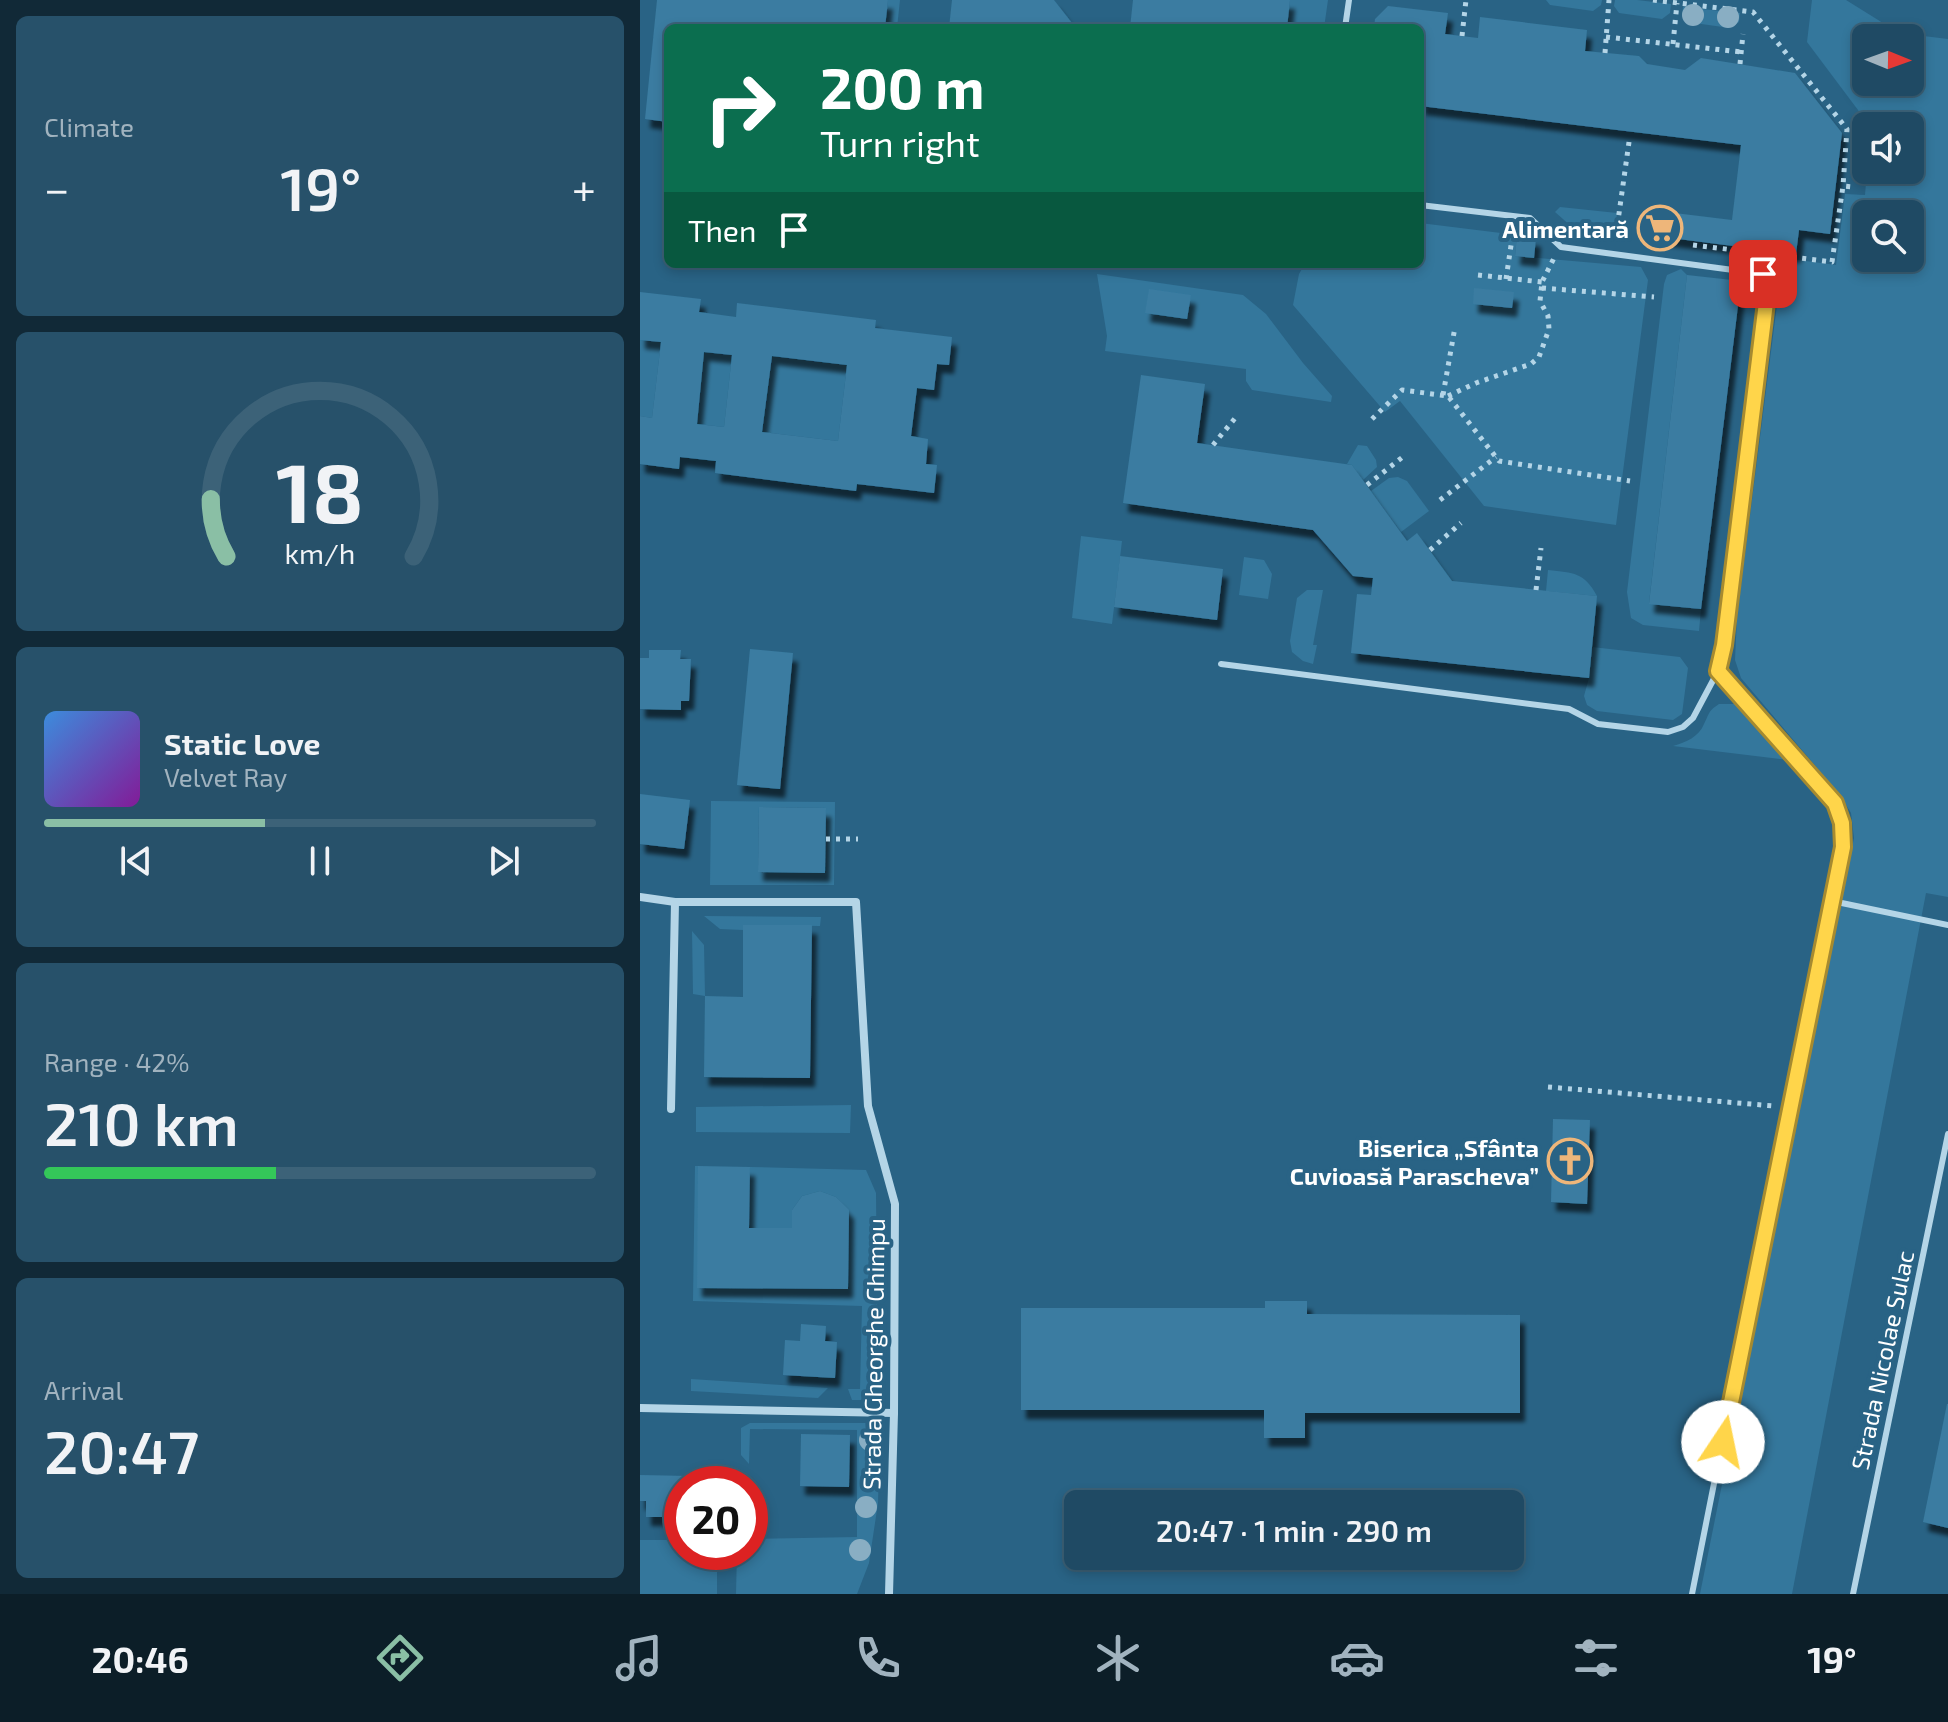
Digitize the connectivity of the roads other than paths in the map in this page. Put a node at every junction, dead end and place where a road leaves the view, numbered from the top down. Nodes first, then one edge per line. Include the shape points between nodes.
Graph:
1 (1349, 0) edge
2 (1346, 24) edge
3 (1424, 205) edge
4 (1221, 664) dead end
5 (1718, 671) junction
6 (640, 897) edge
7 (1832, 901) junction
8 (675, 902) junction
9 (1948, 925) edge
10 (671, 1109) dead end
11 (1948, 1134) edge
12 (640, 1408) edge
13 (894, 1413) junction
14 (889, 1594) edge
15 (1692, 1594) edge
16 (1853, 1594) edge

1 - 2 lane
3 - 5 lane via 1530,218 1561,247 1763,274 1768,286
4 - 5 lane via 1569,709 1598,724 1668,732 1693,718
5 - 7 lane via 1835,803 1843,847
6 - 8 street, Strada Gheorghe Ghimpu
7 - 9 lane
7 - 15 lane
8 - 10 street
8 - 13 street, Strada Gheorghe Ghimpu via 856,902 868,1106 895,1204
11 - 16 lane, Strada Nicolae Sulac
12 - 13 street
13 - 14 street, Strada Gheorghe Ghimpu

